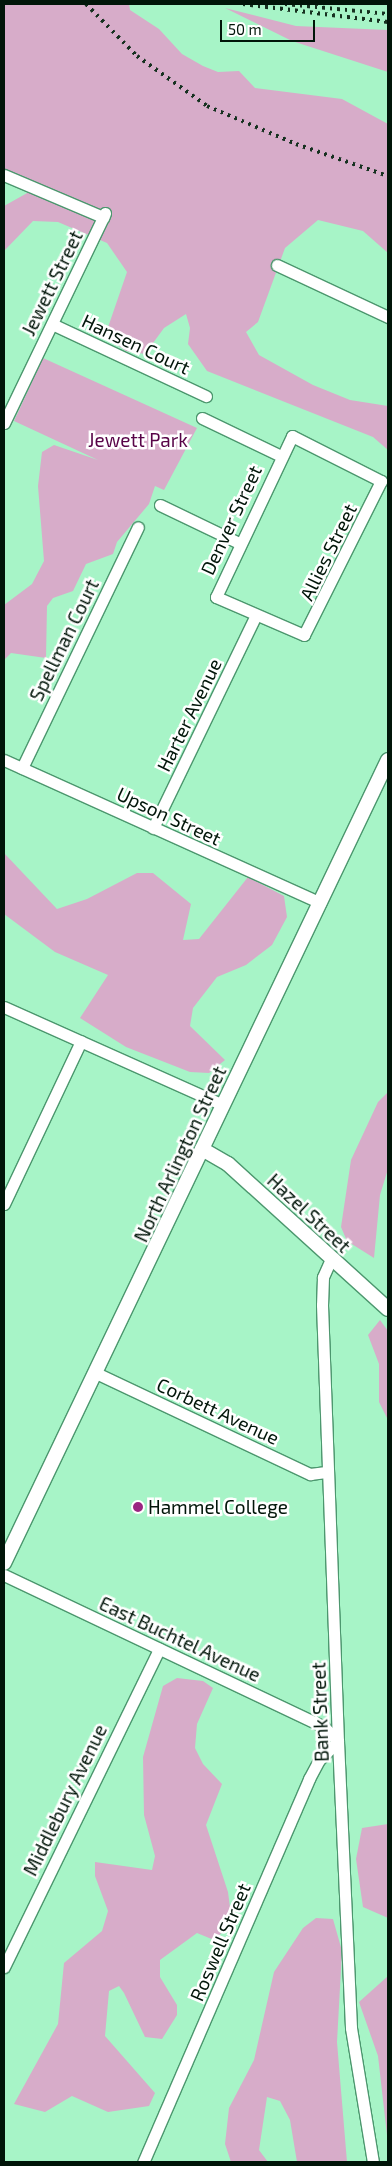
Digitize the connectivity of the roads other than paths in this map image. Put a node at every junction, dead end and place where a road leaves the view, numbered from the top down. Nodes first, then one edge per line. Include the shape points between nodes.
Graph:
1 (4, 175) edge
2 (277, 265) dead end
3 (388, 317) edge
4 (52, 324) junction
5 (206, 396) dead end
6 (202, 418) dead end
7 (4, 423) edge
8 (281, 456) junction
9 (381, 481) joint
10 (160, 505) dead end
11 (138, 527) dead end
12 (239, 543) junction
13 (255, 617) junction
14 (4, 760) edge
15 (388, 760) edge
16 (22, 768) junction
17 (152, 828) junction
18 (320, 903) junction
19 (4, 1007) edge
20 (81, 1041) junction
21 (223, 1105) junction
22 (202, 1149) junction
23 (4, 1204) edge
24 (331, 1259) junction
25 (388, 1309) edge
26 (96, 1373) junction
27 (326, 1472) junction
28 (4, 1563) edge
29 (4, 1575) edge
30 (159, 1649) junction
31 (338, 1741) junction
32 (4, 1967) edge
33 (143, 2162) edge
34 (373, 2162) edge

1 - 4 street, Jewett Street via 104,215
2 - 3 street
4 - 5 street, Hansen Court
4 - 7 street, Jewett Street
6 - 8 street
8 - 9 street, Denver Street via 292,436
8 - 12 street, Denver Street
9 - 13 street, Allies Street via 304,635
10 - 12 street
11 - 16 street, Spellman Court
12 - 13 street, Denver Street via 216,593 220,601
13 - 17 street, Harter Avenue
14 - 16 street, Upson Street
15 - 18 street, North Arlington Street
16 - 17 street, Upson Street
17 - 18 street, Upson Street
18 - 21 street, North Arlington Street
19 - 20 street
20 - 21 street
20 - 23 street
21 - 22 street, North Arlington Street
22 - 24 street, Hazel Street via 228,1164
22 - 26 street, North Arlington Street
24 - 25 street, Hazel Street
24 - 27 street, Bank Street via 323,1278 322,1305
26 - 27 street, Corbett Avenue via 310,1474
26 - 28 street, North Arlington Street
27 - 31 street, Bank Street
29 - 30 street, East Buchtel Avenue
30 - 31 street, East Buchtel Avenue via 324,1727
30 - 32 street, Middlebury Avenue
31 - 33 street, Roswell Street via 324,1753 309,1779
31 - 34 street, Bank Street via 352,2028

